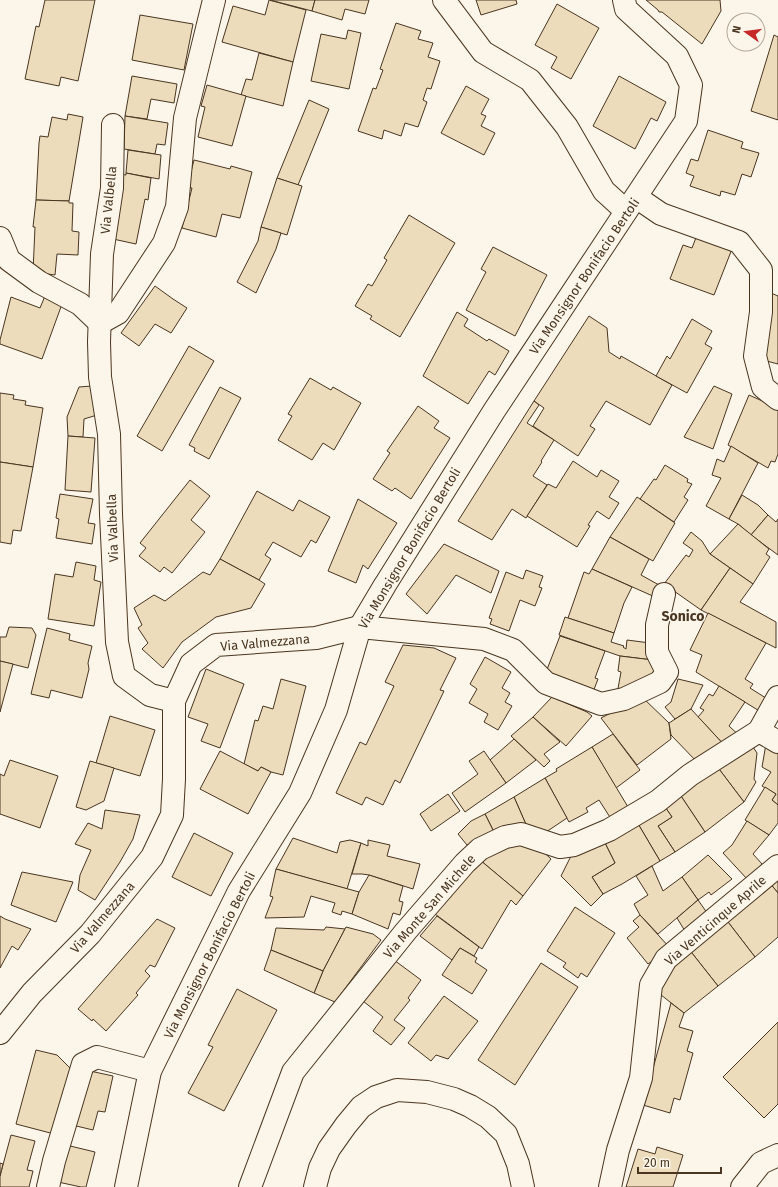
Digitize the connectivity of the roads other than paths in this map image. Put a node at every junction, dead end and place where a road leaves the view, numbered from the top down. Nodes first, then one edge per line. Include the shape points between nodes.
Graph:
1 (214, 0) edge
2 (444, 0) edge
3 (624, 0) edge
4 (113, 125) dead end
5 (631, 204) junction
6 (0, 238) edge
7 (100, 323) junction
8 (778, 399) edge
9 (664, 594) dead end
10 (360, 627) junction
11 (778, 697) edge
12 (174, 701) junction
13 (759, 731) junction
14 (778, 742) edge
15 (778, 866) edge
16 (0, 1033) edge
17 (150, 1071) junction
18 (778, 1155) edge
19 (48, 1187) edge
20 (126, 1187) edge
21 (250, 1187) edge
22 (315, 1187) edge
23 (523, 1187) edge
24 (610, 1187) edge
25 (742, 1187) edge

1 - 7 street via 185,118 177,207 164,243 118,313
2 - 5 street via 483,52 530,80 567,127 604,191
3 - 5 street, Via Monsignor Bonifacio Bertoli via 626,9 677,56 691,85 686,121
4 - 7 street, Via Valbella via 112,188 102,254
5 - 8 street via 739,242 761,270 761,312 755,356 763,387
5 - 10 street, Via Monsignor Bonifacio Bertoli via 494,411
6 - 7 street via 9,260 39,282 80,304
7 - 12 street, Via Valbella via 100,377 108,434 118,649 124,676 150,695
9 - 10 street, Via Valmezzana via 657,625 657,652 667,672 660,682 632,696 601,704 546,683 513,650 484,639
10 - 12 street, Via Valmezzana via 316,638 216,644 191,664
10 - 17 street, Via Monsignor Bonifacio Bertoli via 336,710 300,793 239,891
11 - 13 street, Via Monte San Michele
12 - 16 street, Via Valmezzana via 172,815 152,857 90,934 32,993
13 - 14 street
13 - 21 street, Via Monte San Michele via 690,775 658,801 609,830 574,845 560,847 521,834 505,837 480,849 464,863 293,1072
15 - 24 street, Via Venticinque Aprile via 666,960 651,985 641,1078 618,1150
17 - 19 street via 97,1057 83,1064
17 - 20 street, Via Monsignor Bonifacio Bertoli
18 - 25 street via 761,1163
22 - 23 street via 329,1149 361,1107 376,1097 397,1090 426,1092 454,1099 488,1117 506,1134 518,1164

